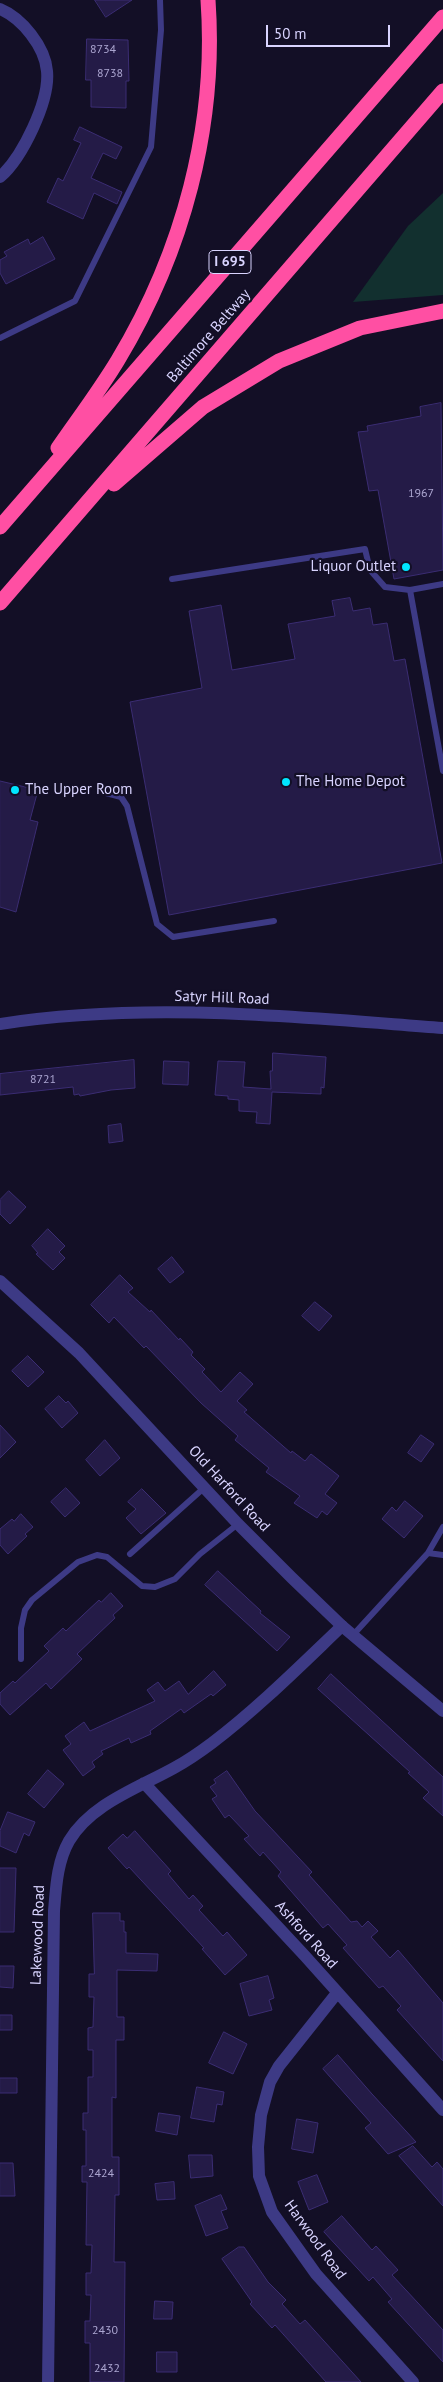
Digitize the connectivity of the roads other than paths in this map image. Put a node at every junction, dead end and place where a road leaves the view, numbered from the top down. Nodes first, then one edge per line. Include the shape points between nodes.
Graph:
1 (160, 0) edge
2 (208, 0) edge
3 (0, 9) edge
4 (443, 17) edge
5 (443, 91) edge
6 (0, 177) edge
7 (443, 311) edge
8 (0, 338) edge
9 (18, 507) junction
10 (70, 523) junction
11 (0, 527) edge
12 (172, 579) dead end
13 (443, 584) edge
14 (410, 590) junction
15 (0, 603) edge
16 (443, 772) edge
17 (106, 793) dead end
18 (274, 921) dead end
19 (0, 1024) edge
20 (443, 1028) edge
21 (0, 1280) edge
22 (205, 1487) junction
23 (238, 1524) junction
24 (443, 1527) edge
25 (428, 1553) junction
26 (130, 1554) dead end
27 (443, 1555) edge
28 (342, 1626) junction
29 (353, 1636) junction
30 (21, 1659) dead end
31 (443, 1711) edge
32 (144, 1782) junction
33 (337, 1993) junction
34 (443, 2110) edge
35 (48, 2382) edge
36 (413, 2382) edge

1 - 8 lane via 161,30 151,147 75,300
2 - 9 highway via 210,51 202,136 170,252 155,290 117,361
3 - 6 street via 33,38 42,51 48,74 41,106 24,145
4 - 9 highway, I 695
5 - 10 highway, Baltimore Beltway
7 - 10 highway via 360,328 279,361 203,407
9 - 11 highway, I 695
10 - 15 highway, Baltimore Beltway
12 - 14 lane via 365,549 370,570 385,587
13 - 14 lane
14 - 16 lane
17 - 18 lane via 121,797 127,806 157,924 172,937
19 - 20 street, Satyr Hill Road via 106,1014 204,1013
21 - 22 street, Old Harford Road via 80,1353
22 - 23 street, Old Harford Road
22 - 26 lane
23 - 28 street, Old Harford Road
23 - 30 lane via 175,1579 155,1587 142,1586 107,1557 97,1555 78,1562 32,1600 25,1610 21,1628
24 - 25 lane
25 - 27 lane
25 - 29 lane
28 - 29 street, Old Harford Road
28 - 32 street, Lakewood Road via 244,1718 174,1768
29 - 31 street, Old Harford Road
32 - 33 street, Ashford Road
32 - 35 street, Lakewood Road via 99,1810 82,1825 69,1842 56,1881 50,2072
33 - 34 street, Ashford Road
33 - 36 street, Harwood Road via 270,2082 261,2115 259,2176 272,2212 316,2274

